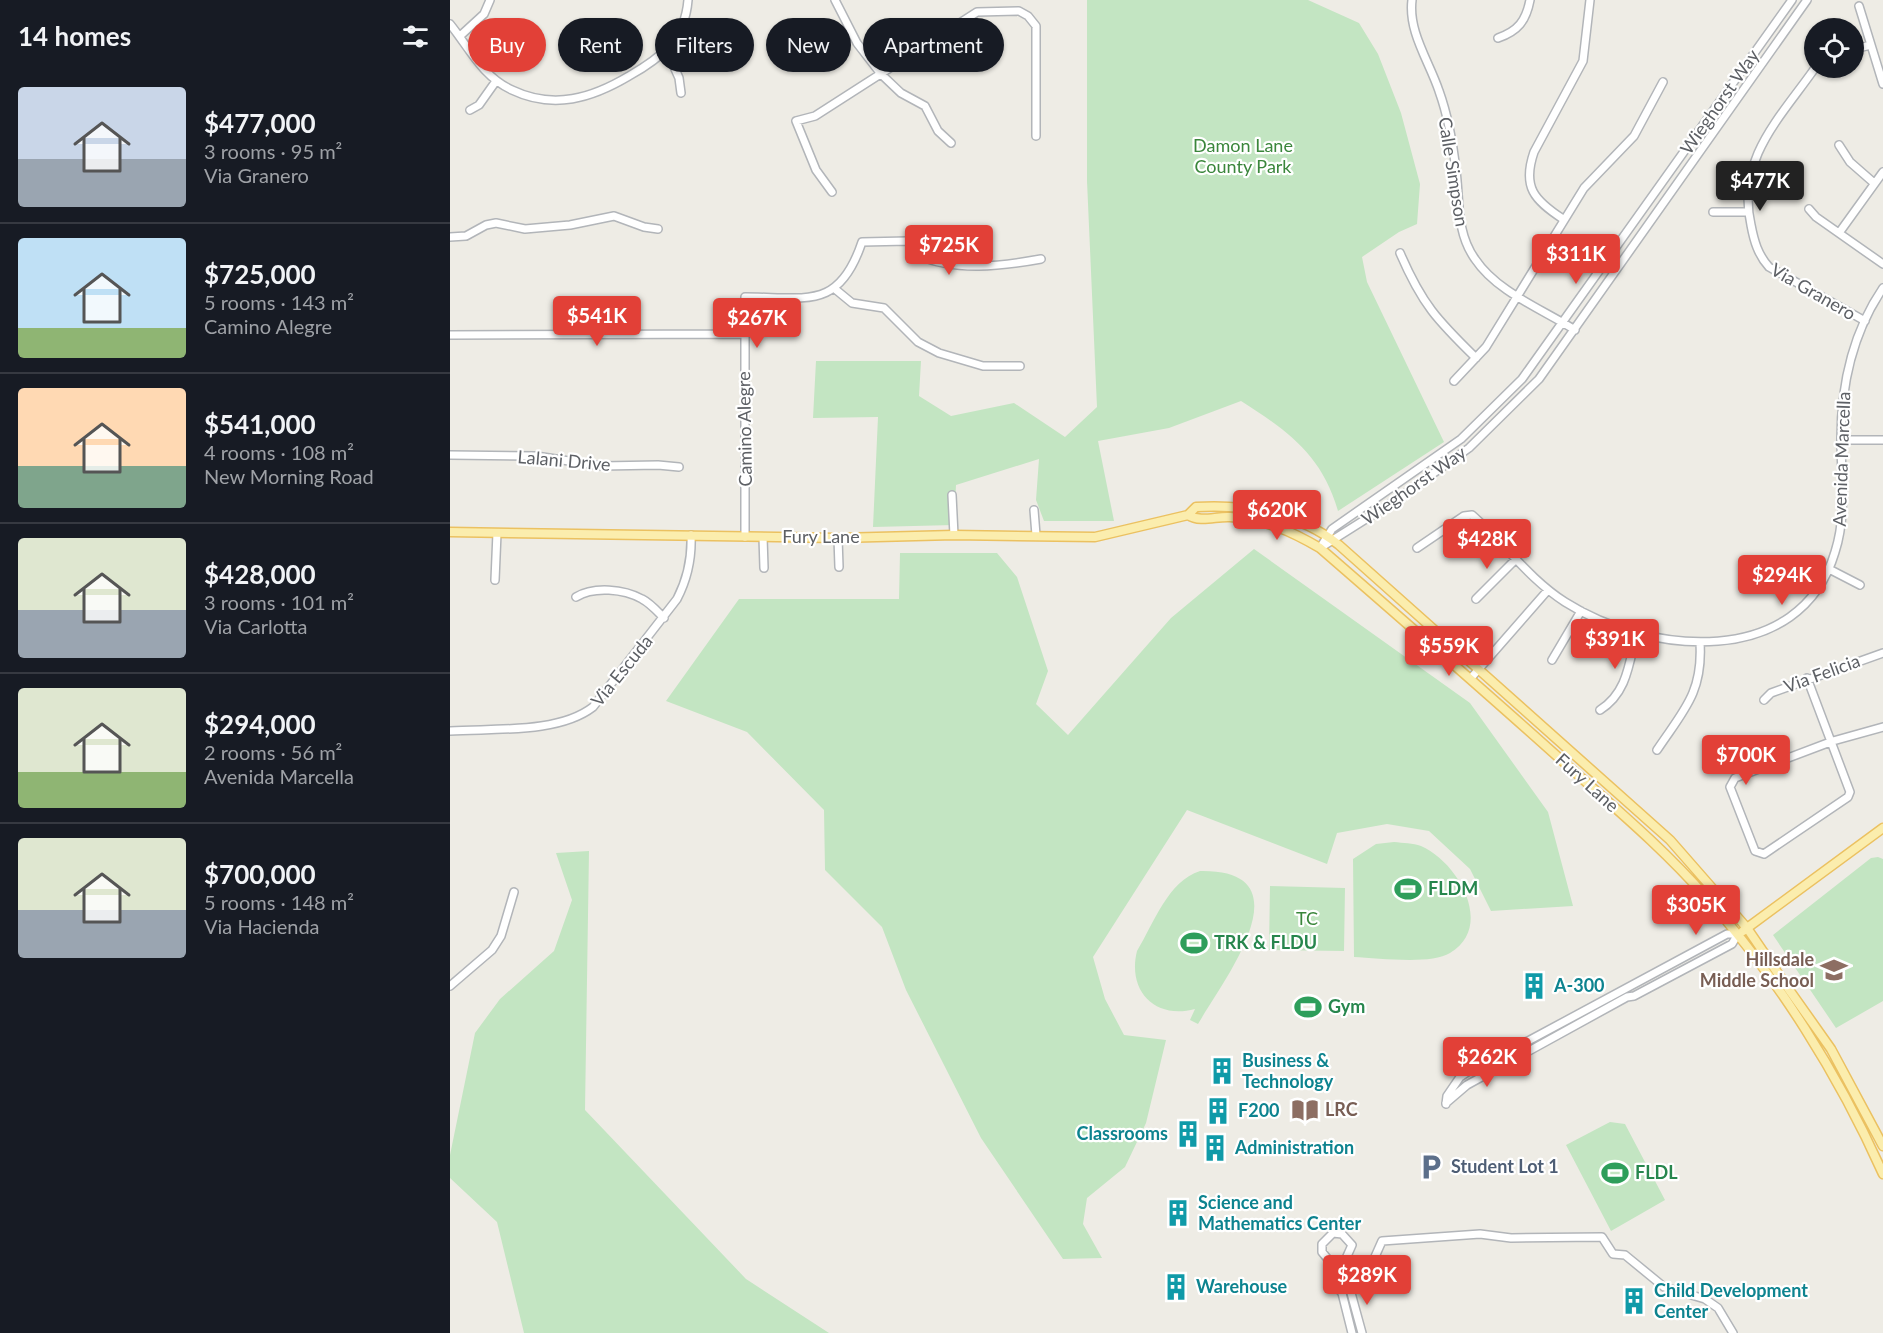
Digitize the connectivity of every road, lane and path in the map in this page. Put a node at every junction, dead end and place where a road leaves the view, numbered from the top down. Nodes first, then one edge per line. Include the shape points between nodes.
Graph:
1 (490, 0) edge
2 (688, 0) edge
3 (835, 0) edge
4 (1412, 0) edge
5 (1530, 0) edge
6 (1590, 0) edge
7 (1792, 0) edge
8 (1807, 0) edge
9 (1859, 6) dead end
10 (684, 18) edge
11 (450, 24) edge
12 (460, 36) junction
13 (1498, 38) dead end
14 (1871, 45) junction
15 (1864, 47) edge
16 (655, 59) edge
17 (676, 72) edge
18 (881, 74) junction
19 (1808, 78) edge
20 (496, 81) junction
21 (1663, 82) dead end
22 (1883, 84) edge
23 (681, 93) dead end
24 (470, 110) dead end
25 (1036, 136) dead end
26 (951, 142) dead end
27 (1839, 145) dead end
28 (1883, 172) edge
29 (1874, 183) junction
30 (832, 192) dead end
31 (1809, 209) dead end
32 (1713, 212) dead end
33 (1748, 212) junction
34 (1563, 219) junction
35 (658, 229) dead end
36 (1839, 233) junction
37 (450, 237) edge
38 (1400, 253) dead end
39 (1041, 259) dead end
40 (1883, 264) edge
41 (1883, 288) edge
42 (835, 289) junction
43 (1517, 295) junction
44 (1865, 321) junction
45 (1564, 323) junction
46 (1575, 330) junction
47 (744, 334) junction
48 (450, 335) edge
49 (1476, 358) junction
50 (1020, 366) dead end
51 (1454, 381) dead end
52 (1883, 438) edge
53 (1841, 440) junction
54 (1883, 449) edge
55 (450, 455) edge
56 (679, 467) dead end
57 (952, 495) dead end
58 (1034, 510) dead end
59 (1188, 515) junction
60 (450, 532) edge
61 (497, 532) junction
62 (691, 535) junction
63 (954, 535) junction
64 (1036, 536) junction
65 (744, 537) junction
66 (763, 537) junction
67 (838, 538) junction
68 (1330, 538) junction
69 (1320, 548) junction
70 (1417, 548) dead end
71 (1516, 559) junction
72 (839, 567) dead end
73 (764, 568) dead end
74 (1829, 568) junction
75 (495, 580) dead end
76 (1860, 585) dead end
77 (1548, 590) junction
78 (576, 597) dead end
79 (1476, 599) dead end
80 (1581, 611) junction
81 (664, 618) junction
82 (1636, 635) junction
83 (1700, 643) junction
84 (1883, 652) edge
85 (1552, 660) dead end
86 (1479, 668) junction
87 (1471, 678) junction
88 (1807, 678) junction
89 (1764, 700) dead end
90 (1600, 710) dead end
91 (1883, 727) edge
92 (450, 730) edge
93 (1833, 741) junction
94 (1657, 750) dead end
95 (1883, 828) edge
96 (514, 892) dead end
97 (1747, 928) junction
98 (1738, 934) junction
99 (450, 986) edge
100 (1530, 1040) junction
101 (1516, 1058) junction
102 (1883, 1146) edge
103 (1880, 1158) edge
104 (1883, 1174) edge
105 (1349, 1286) junction
106 (1341, 1292) junction
107 (1352, 1333) edge
108 (1362, 1333) edge
109 (1733, 1333) edge

1 - 12 street via 484,14
2 - 10 street
3 - 18 street via 857,43
4 - 43 street, Calle Simpson via 1413,26 1440,93 1449,128 1464,239 1485,272
5 - 13 street via 1519,27
6 - 34 street via 1583,61 1529,167 1532,193
7 - 45 street, Wieghorst Way
8 - 46 street, Wieghorst Way
9 - 14 street
11 - 12 street
12 - 20 street via 479,65
14 - 15 street
14 - 22 street
16 - 20 street via 610,88 576,99 548,101 530,97
17 - 23 street
18 - 25 street via 977,12 1024,13 1034,22 1038,35
18 - 26 street via 901,93 925,106 938,131
18 - 30 street via 815,116 795,121 816,170
19 - 33 street, Via Granero via 1753,161 1746,185
20 - 24 street
21 - 34 street via 1634,136 1591,180
27 - 29 street via 1850,162
28 - 29 street
29 - 36 street
31 - 36 street
32 - 33 street
33 - 44 street, Via Granero via 1761,258 1769,267
34 - 43 street
35 - 37 street via 644,228 614,216 525,229 496,223 466,236
36 - 40 street
38 - 49 street via 1420,296 1436,319
39 - 42 street via 969,266 930,260 918,255 916,247 908,241 862,242 853,268
41 - 44 street, Avenida Marcella
42 - 47 street, Camino Alegre via 821,297 745,297
42 - 50 street via 852,303 884,308 918,342 939,353 983,366
43 - 45 street, Calle Simpson
43 - 49 street
44 - 53 street, Avenida Marcella via 1848,370
45 - 46 street, Calle Simpson
45 - 68 street, Wieghorst Way via 1508,395 1468,432
46 - 68 street, Wieghorst Way via 1539,379 1469,448 1396,500
47 - 48 street
47 - 65 street, Camino Alegre
49 - 51 street
52 - 53 street
52 - 54 street
53 - 74 street, Avenida Marcella via 1842,518
55 - 56 street, Lalani Drive via 536,456 602,466
57 - 63 street
58 - 64 street
59 - 64 main road, Fury Lane via 1095,537
59 - 68 main road, Fury Lane via 1196,507 1232,505 1278,514
59 - 69 main road, Fury Lane via 1196,520 1229,517 1262,521
60 - 61 main road, Fury Lane
61 - 62 main road, Fury Lane
61 - 75 street
62 - 65 main road, Fury Lane
62 - 81 street, Via Escuda via 692,555 686,582
63 - 64 main road, Fury Lane
63 - 67 main road, Fury Lane
65 - 66 main road, Fury Lane
66 - 67 main road, Fury Lane
66 - 73 street
67 - 72 street
68 - 69 street, Wieghorst Way
68 - 86 main road, Fury Lane
69 - 87 main road, Fury Lane
70 - 71 street, Avenida Marcella via 1464,516 1472,515
71 - 77 street, Avenida Marcella
71 - 79 street
74 - 76 street
74 - 83 street, Avenida Marcella via 1813,595 1771,628 1734,639
77 - 80 street, Avenida Marcella
77 - 86 street
78 - 81 street via 586,591 626,592 644,600
80 - 82 street, Avenida Marcella
80 - 85 street
81 - 92 street, Via Escuda via 605,695 582,715 552,725
82 - 83 street, Avenida Marcella
82 - 90 street via 1623,687 1613,702
83 - 94 street via 1701,670 1696,690
84 - 88 street, Via Felicia
86 - 87 street
86 - 97 main road, Fury Lane via 1670,840
87 - 98 main road, Fury Lane via 1654,843
88 - 89 street, Via Felicia via 1771,693
88 - 93 street
91 - 93 street
93 - 93 street via 1850,792 1848,797 1764,854 1755,850 1730,787 1735,778
95 - 97 main road
96 - 99 street via 501,936 492,950
97 - 98 main road
97 - 102 main road, Fury Lane via 1831,1049
98 - 100 street via 1725,936
98 - 101 street via 1732,944
98 - 103 main road, Fury Lane via 1780,993
100 - 101 street
100 - 101 street via 1469,1071 1454,1085 1446,1104 1467,1085
103 - 104 main road, Fury Lane
105 - 106 street
105 - 106 street via 1344,1263 1352,1245 1342,1233 1333,1233 1322,1244 1322,1252 1336,1269
105 - 108 street
105 - 109 street via 1370,1268 1383,1241 1480,1234 1511,1238 1602,1237 1613,1254 1624,1255 1664,1287 1705,1299 1718,1308
106 - 107 street

